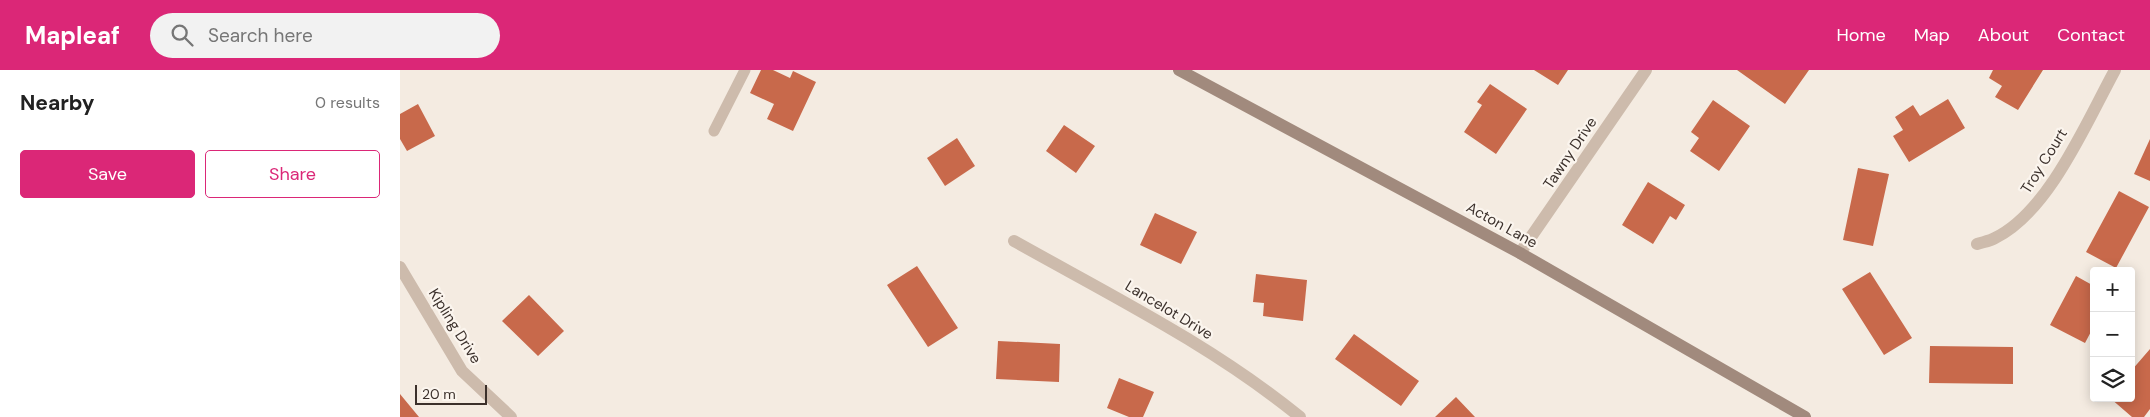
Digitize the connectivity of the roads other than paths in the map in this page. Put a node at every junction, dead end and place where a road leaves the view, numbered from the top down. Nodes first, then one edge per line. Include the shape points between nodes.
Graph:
1 (745, 70) edge
2 (1179, 70) edge
3 (1646, 70) edge
4 (2115, 70) edge
5 (714, 131) dead end
6 (1014, 241) dead end
7 (1977, 244) dead end
8 (1520, 253) junction
9 (400, 267) edge
10 (511, 417) edge
11 (1300, 417) edge
12 (1805, 417) edge

1 - 5 lane
2 - 8 street, Acton Lane
3 - 8 street, Tawny Drive
4 - 7 street, Troy Court via 2062,167 2036,206 1995,238
6 - 11 street, Lancelot Drive via 1198,345 1262,386
8 - 12 street, Acton Lane
9 - 10 street, Kipling Drive via 462,371

